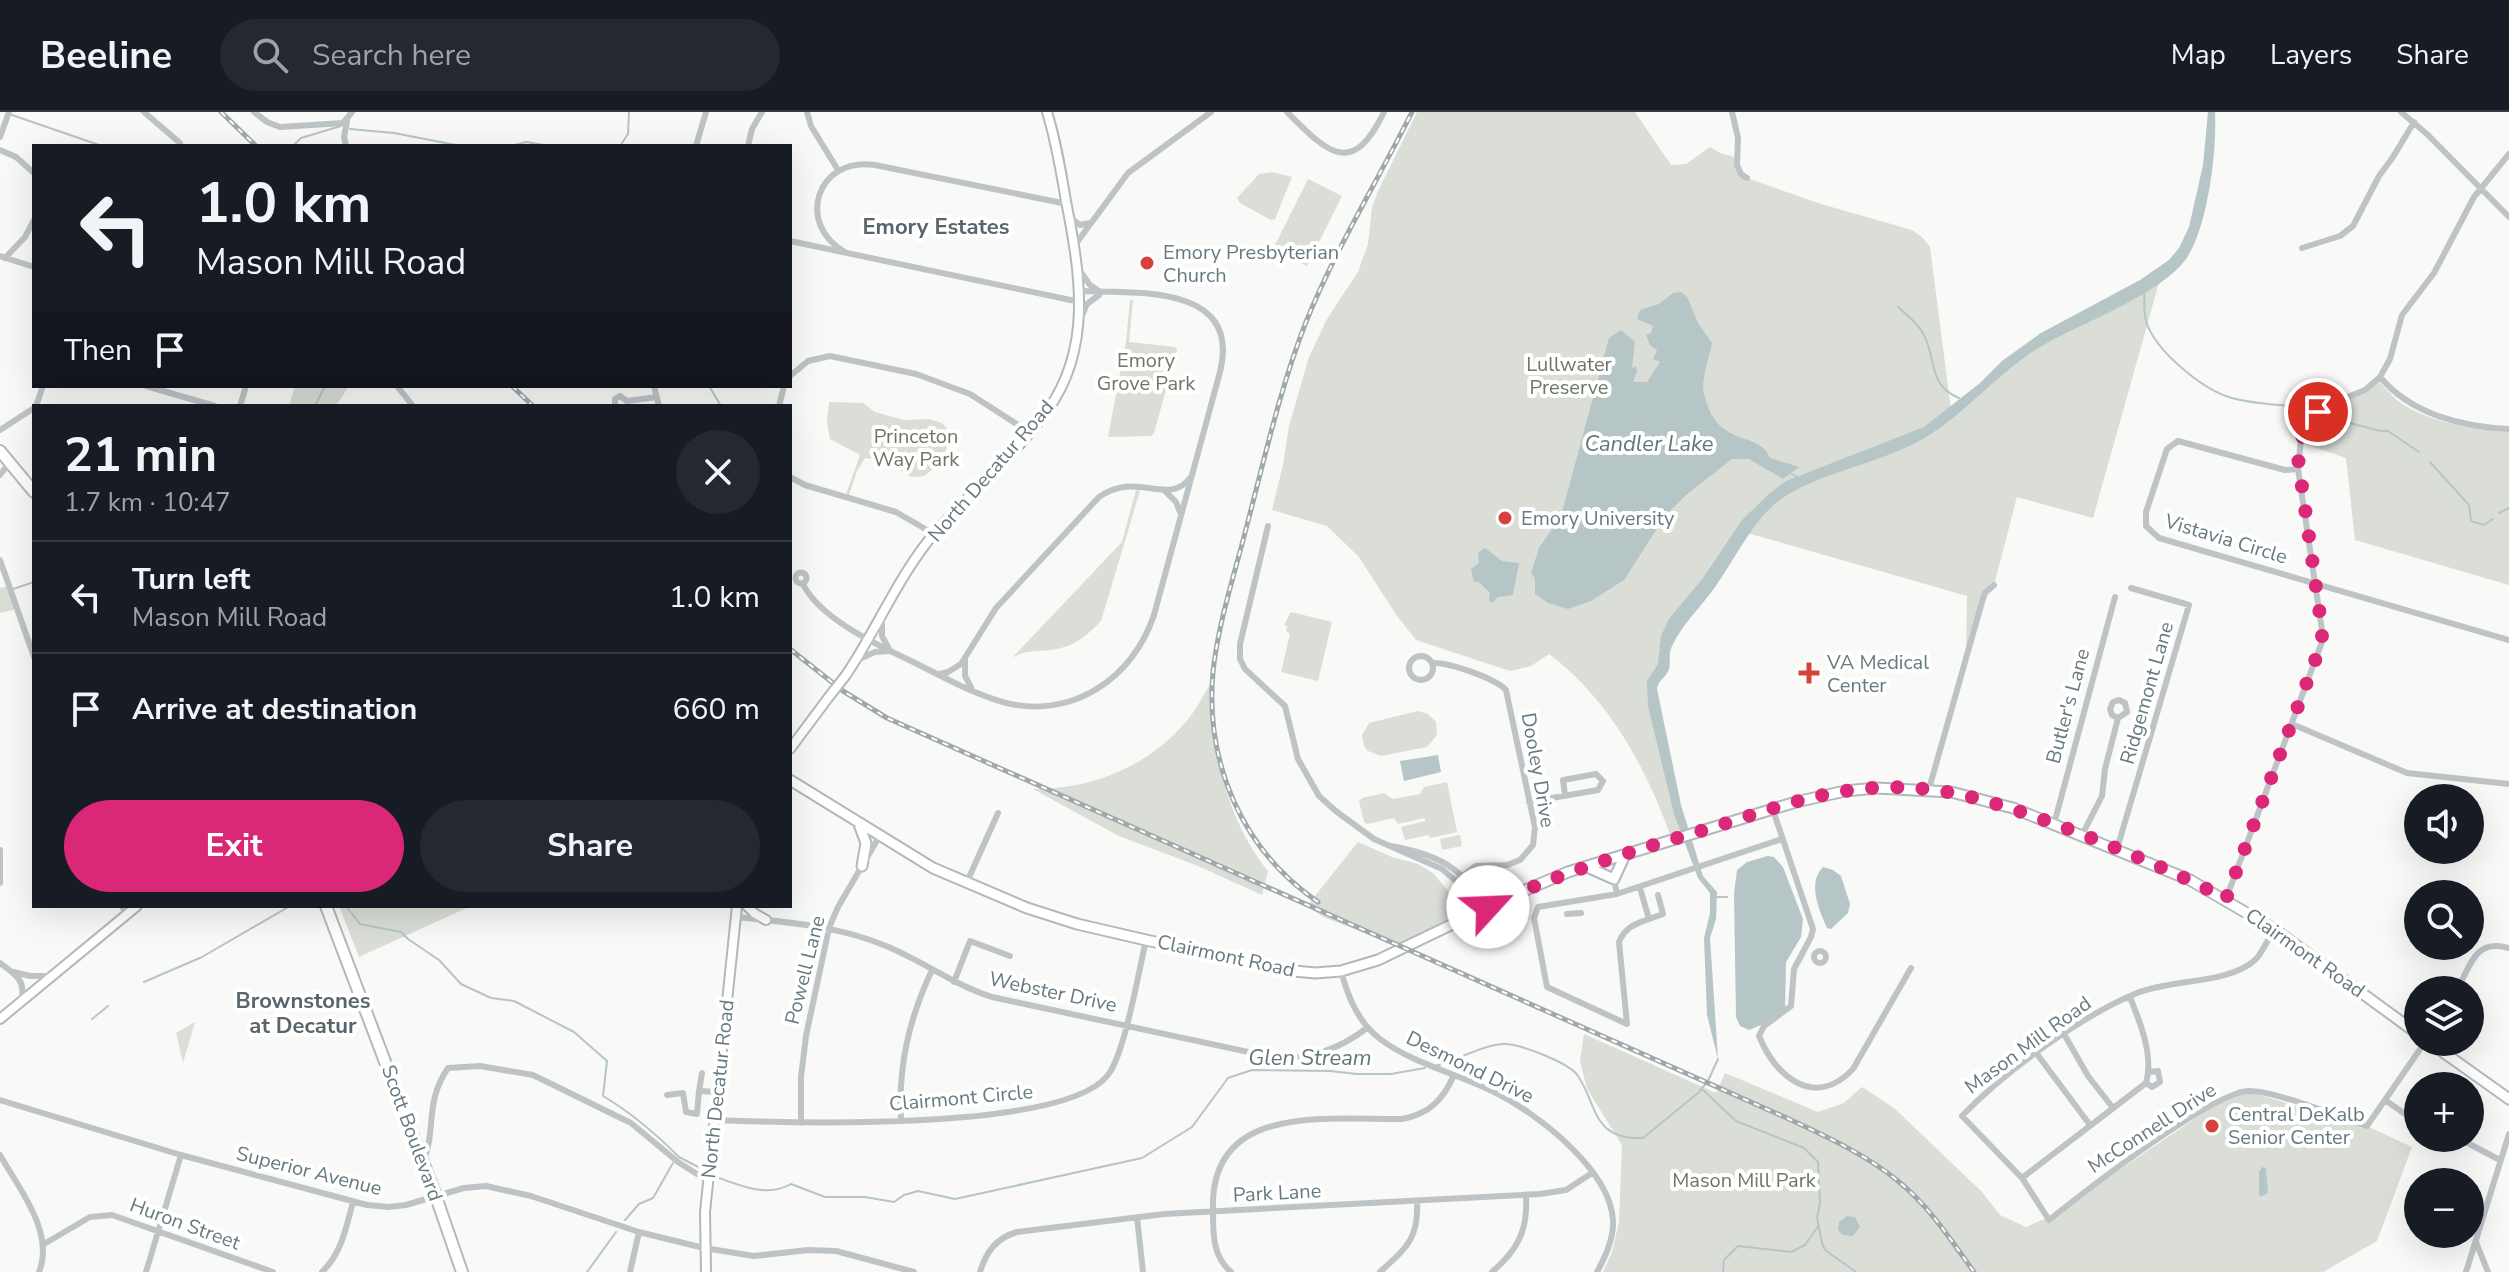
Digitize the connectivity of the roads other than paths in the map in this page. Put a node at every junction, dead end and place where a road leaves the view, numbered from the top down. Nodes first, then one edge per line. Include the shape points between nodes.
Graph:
1 (9, 112) edge
2 (144, 112) edge
3 (254, 112) edge
4 (706, 112) edge
5 (762, 112) edge
6 (807, 112) edge
7 (1047, 112) edge
8 (1211, 112) edge
9 (1287, 112) edge
10 (1384, 112) edge
11 (1732, 112) edge
12 (2401, 112) edge
13 (350, 115) edge
14 (2414, 122) junction
15 (0, 137) edge
16 (180, 143) dead end
17 (346, 144) edge
18 (697, 144) edge
19 (748, 144) edge
20 (0, 150) edge
21 (2509, 154) edge
22 (838, 170) junction
23 (32, 171) edge
24 (1747, 178) dead end
25 (2480, 189) junction
26 (1067, 204) junction
27 (1069, 216) junction
28 (2509, 217) edge
29 (1090, 223) junction
30 (32, 224) edge
31 (823, 233) junction
32 (792, 242) edge
33 (1075, 245) junction
34 (809, 246) junction
35 (2302, 248) dead end
36 (845, 252) junction
37 (3, 257) edge
38 (32, 266) edge
39 (1078, 268) junction
40 (1080, 291) junction
41 (1106, 293) junction
42 (1080, 302) junction
43 (1080, 321) junction
44 (792, 374) edge
45 (2380, 377) junction
46 (153, 388) edge
47 (399, 388) edge
48 (655, 388) edge
49 (657, 397) junction
50 (208, 404) edge
51 (411, 404) edge
52 (615, 404) edge
53 (626, 404) edge
54 (659, 404) edge
55 (32, 409) edge
56 (2509, 429) edge
57 (0, 430) edge
58 (1029, 432) junction
59 (0, 451) edge
60 (10, 462) junction
61 (2298, 469) junction
62 (0, 475) edge
63 (1192, 475) junction
64 (792, 478) edge
65 (32, 490) edge
66 (1165, 491) junction
67 (1180, 516) junction
68 (1268, 526) dead end
69 (934, 534) junction
70 (0, 560) edge
71 (2316, 583) junction
72 (803, 584) dead end
73 (1994, 585) dead end
74 (2131, 588) dead end
75 (2115, 597) dead end
76 (882, 618) junction
77 (2509, 640) edge
78 (869, 641) junction
79 (32, 651) edge
80 (891, 652) junction
81 (965, 659) junction
82 (856, 660) junction
83 (1432, 663) dead end
84 (938, 674) junction
85 (973, 690) junction
86 (2118, 718) dead end
87 (2292, 724) junction
88 (792, 746) edge
89 (792, 781) edge
90 (2509, 784) edge
91 (1929, 789) junction
92 (1565, 795) junction
93 (1529, 802) junction
94 (1773, 810) junction
95 (998, 813) dead end
96 (858, 824) junction
97 (2054, 824) junction
98 (2082, 835) junction
99 (879, 837) junction
100 (1782, 839) junction
101 (2117, 849) junction
102 (0, 850) edge
103 (1625, 854) junction
104 (862, 866) junction
105 (1583, 867) junction
106 (1459, 879) junction
107 (1614, 879) junction
108 (0, 883) edge
109 (966, 884) junction
110 (1640, 888) junction
111 (1617, 894) junction
112 (1658, 895) dead end
113 (2226, 899) junction
114 (1572, 902) junction
115 (327, 908) edge
116 (737, 908) edge
117 (749, 908) edge
118 (124, 910) edge
119 (1479, 912) junction
120 (1574, 914) dead end
121 (735, 917) junction
122 (1649, 919) junction
123 (766, 920) junction
124 (829, 928) junction
125 (2274, 929) junction
126 (1146, 940) junction
127 (2509, 948) edge
128 (1805, 949) junction
129 (1815, 953) dead end
130 (1010, 956) dead end
131 (2, 964) edge
132 (1911, 968) dead end
133 (932, 970) junction
134 (1341, 971) junction
135 (50, 976) junction
136 (2465, 976) edge
137 (954, 982) junction
138 (2130, 997) junction
139 (21, 1001) junction
140 (0, 1019) edge
141 (1126, 1024) junction
142 (2404, 1024) edge
143 (1367, 1028) junction
144 (2064, 1034) junction
145 (2037, 1054) junction
146 (2417, 1056) edge
147 (2447, 1056) edge
148 (2149, 1072) junction
149 (702, 1073) dead end
150 (1454, 1075) junction
151 (2146, 1083) junction
152 (699, 1092) junction
153 (718, 1092) junction
154 (683, 1093) junction
155 (667, 1095) dead end
156 (2509, 1099) edge
157 (0, 1100) edge
158 (2385, 1100) junction
159 (2113, 1108) junction
160 (2404, 1113) edge
161 (715, 1120) junction
162 (901, 1120) junction
163 (801, 1123) junction
164 (2090, 1125) junction
165 (2509, 1134) edge
166 (2484, 1152) edge
167 (0, 1155) edge
168 (181, 1155) junction
169 (2500, 1160) junction
170 (423, 1163) junction
171 (1592, 1173) junction
172 (2022, 1178) junction
173 (708, 1181) junction
174 (436, 1196) junction
175 (1526, 1196) junction
176 (1417, 1201) junction
177 (353, 1202) junction
178 (1213, 1213) junction
179 (2484, 1213) edge
180 (1137, 1217) junction
181 (2049, 1220) joint
182 (157, 1230) junction
183 (639, 1232) junction
184 (44, 1244) junction
185 (704, 1248) junction
186 (2473, 1248) edge
187 (2477, 1248) edge
188 (253, 1269) edge
189 (39, 1272) edge
190 (146, 1272) edge
191 (273, 1272) edge
192 (322, 1272) edge
193 (462, 1272) edge
194 (630, 1272) edge
195 (706, 1272) edge
196 (914, 1272) edge
197 (980, 1272) edge
198 (1143, 1272) edge
199 (1231, 1272) edge
200 (1380, 1272) edge
201 (1492, 1272) edge
202 (1597, 1272) edge
203 (2466, 1272) edge
204 (2488, 1272) edge

1 - 15 street
2 - 16 street
3 - 13 street via 280,127 339,123
4 - 18 street
5 - 19 street
6 - 22 street
7 - 26 main road, North Decatur Road
8 - 29 street via 1135,167
9 - 10 street via 1322,146 1341,153 1367,142
11 - 24 street via 1738,170
12 - 14 street
13 - 17 street
14 - 25 street
14 - 35 street via 2353,226 2340,236
20 - 23 street
21 - 25 street
22 - 26 street via 869,164
22 - 31 street via 818,199
25 - 28 street
25 - 45 street via 2434,273 2402,315
26 - 27 main road, North Decatur Road
27 - 29 street via 1080,225
27 - 33 main road, North Decatur Road
29 - 33 street
30 - 37 street
31 - 34 street
31 - 36 street
32 - 34 street
33 - 39 main road, North Decatur Road
34 - 36 street
36 - 42 street
37 - 38 street
39 - 40 main road, North Decatur Road
39 - 41 street via 1090,285
40 - 41 street
40 - 42 main road, North Decatur Road
41 - 43 street via 1088,302
41 - 63 street via 1189,302 1206,310 1221,330 1223,360
42 - 43 main road, North Decatur Road
43 - 58 main road, North Decatur Road via 1062,388
44 - 58 street via 808,361 830,356 916,374 970,394
45 - 56 street via 2401,400 2424,411
45 - 61 street via 2318,412 2301,439
46 - 50 street
47 - 51 street
48 - 49 street
49 - 53 street
49 - 54 street
52 - 53 street via 620,396
55 - 57 street
58 - 69 main road, North Decatur Road
59 - 60 highway
60 - 62 street
60 - 65 highway
61 - 71 street
61 - 71 street, Vistavia Circle via 2178,441 2167,449 2145,521 2159,538
63 - 66 street via 1182,486
63 - 67 street
64 - 69 street via 896,512
66 - 67 street
66 - 81 street via 1125,485 1099,497 996,608
67 - 85 street via 1149,631 1115,676 1084,696 1045,706 1004,702
68 - 106 street via 1241,637 1241,662 1285,706 1298,759 1319,796 1383,844 1438,858
69 - 76 main road, North Decatur Road
70 - 79 street
71 - 77 street, Vistavia Circle
71 - 87 street via 2322,642
72 - 78 street via 820,606
73 - 91 street via 1982,602
74 - 101 street, Ridgemont Lane via 2189,605
75 - 97 street, Butler's Lane
76 - 78 main road, North Decatur Road
76 - 80 street via 882,636
78 - 80 street
78 - 82 main road, North Decatur Road
80 - 82 street
80 - 84 street
81 - 84 street
81 - 85 street via 965,676
82 - 88 main road, North Decatur Road, bridge
83 - 93 street, Dooley Drive via 1494,681 1506,690
84 - 85 street
86 - 98 street via 2102,796
87 - 90 street via 2407,773
87 - 113 street
89 - 96 main road, Clairmont Road
91 - 94 main road, Clairmont Road via 1853,790
91 - 97 main road, Clairmont Road via 1983,798
92 - 92 street via 1563,780 1596,774 1603,781 1598,790
92 - 93 street
93 - 106 street, Dooley Drive via 1535,833 1526,855 1511,864 1476,866
94 - 100 street
94 - 103 main road, Clairmont Road
95 - 109 street
96 - 99 main road, Clairmont Road
96 - 104 main road via 866,843
97 - 98 main road, Clairmont Road
98 - 101 main road, Clairmont Road
99 - 104 street, Powell Lane
99 - 109 main road, Clairmont Road
100 - 110 street
100 - 128 street via 1812,925
101 - 113 main road, Clairmont Road
102 - 108 street
103 - 105 main road, Clairmont Road
103 - 107 main road
104 - 124 street, Powell Lane
105 - 107 main road
105 - 119 main road, Clairmont Road
106 - 119 street via 1476,897
107 - 111 street
109 - 126 main road, Clairmont Road via 1052,917
110 - 111 street
110 - 122 street
111 - 114 street
112 - 122 street via 1663,914
113 - 125 main road, Clairmont Road
114 - 120 street
114 - 122 street via 1538,907 1534,914 1547,987 1627,1024 1619,942 1633,925
115 - 170 highway, Scott Boulevard
116 - 121 main road, North Decatur Road
117 - 123 main road
118 - 135 main road
119 - 134 main road, Clairmont Road via 1378,960
121 - 123 street, Webster Drive
121 - 153 main road, North Decatur Road
123 - 124 street, Webster Drive
124 - 133 street, Webster Drive via 887,946
124 - 163 street, Powell Lane via 806,1036
125 - 138 street, Mason Mill Road via 2246,967
125 - 142 main road, Clairmont Road
126 - 134 main road, Clairmont Road via 1284,970
126 - 141 street, Clairmont Circle
127 - 136 street via 2492,944 2481,950
128 - 129 street
128 - 132 street via 1794,969 1791,1006 1759,1036 1780,1072 1812,1089 1852,1071
130 - 137 street via 970,941
131 - 135 street via 24,975
131 - 139 street via 22,983
133 - 137 street, Webster Drive
133 - 162 street via 905,1045
134 - 143 street, Desmond Drive
135 - 139 main road
137 - 141 street, Webster Drive via 1014,1002
138 - 144 street, Mason Mill Road
138 - 148 street
139 - 140 main road
141 - 143 street, Webster Drive via 1286,1058 1325,1053
141 - 162 street, Clairmont Circle via 1110,1072 1082,1095 1032,1109
143 - 150 street, Desmond Drive via 1388,1044
144 - 145 street, Mason Mill Road
144 - 159 street
145 - 164 street
145 - 172 street, Mason Mill Road via 1962,1116
146 - 158 street, McConnell Drive
147 - 156 main road
148 - 151 street
148 - 151 street via 2158,1071 2160,1082 2152,1087
149 - 152 street
150 - 171 street, Desmond Drive via 1525,1109
150 - 178 street via 1436,1104 1413,1117 1287,1122 1256,1130 1221,1165 1213,1187
151 - 159 street
152 - 153 street
152 - 154 street
152 - 154 street via 697,1114 686,1112
153 - 161 main road, North Decatur Road
154 - 155 street
157 - 168 street, Superior Avenue
158 - 160 street
158 - 181 street, McConnell Drive via 2367,1126 2268,1094 2232,1095 2171,1131
159 - 164 street
161 - 163 street, Clairmont Circle
161 - 173 main road, North Decatur Road
162 - 163 street, Clairmont Circle
164 - 172 street
165 - 169 street
166 - 169 street
167 - 184 street
168 - 177 street, Superior Avenue
168 - 182 street
169 - 179 street
170 - 173 street via 432,1103 443,1075 448,1068 480,1066 533,1075 595,1105 636,1126
170 - 174 highway, Scott Boulevard
171 - 175 street, Park Lane via 1566,1190
171 - 202 street, Desmond Drive via 1608,1197 1613,1220
172 - 181 street, Mason Mill Road
173 - 185 main road, North Decatur Road
174 - 177 street, Superior Avenue via 388,1207
174 - 183 street, Superior Avenue via 464,1188 501,1188
174 - 193 highway, Scott Boulevard
175 - 176 street, Park Lane
175 - 201 street via 1520,1241
176 - 178 street, Park Lane
176 - 200 street via 1411,1241
177 - 192 street via 340,1248
178 - 180 street, Park Lane
178 - 199 street via 1217,1251
180 - 197 street, Park Lane via 1010,1234 992,1247
180 - 198 street
182 - 184 street, Huron Street via 97,1215
182 - 188 street, Huron Street
182 - 190 street
183 - 185 street, Superior Avenue
183 - 194 street
184 - 189 street
185 - 195 main road, North Decatur Road
185 - 196 street, Superior Avenue via 754,1256 827,1250
186 - 203 street
187 - 204 street
188 - 191 street, Huron Street

